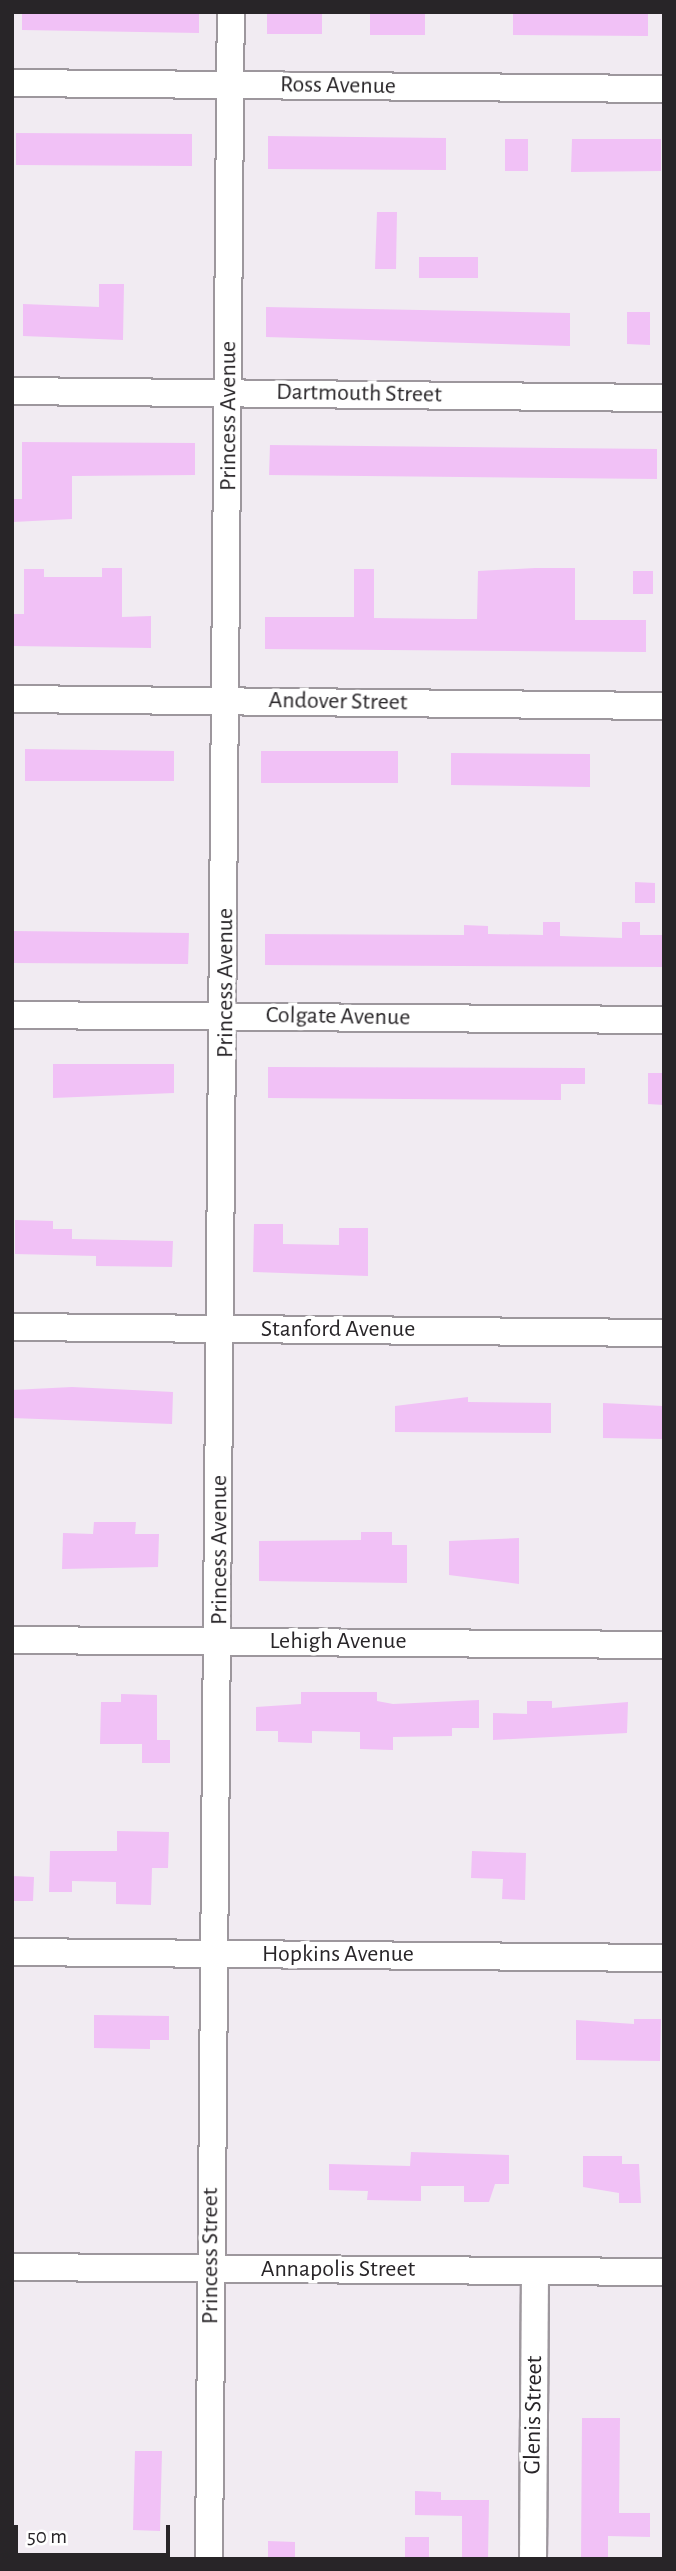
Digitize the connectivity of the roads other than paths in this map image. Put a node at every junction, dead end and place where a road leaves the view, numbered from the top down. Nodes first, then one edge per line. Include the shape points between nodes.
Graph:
1 (231, 12) edge
2 (12, 83) edge
3 (230, 85) junction
4 (664, 89) edge
5 (12, 391) edge
6 (229, 393) junction
7 (664, 398) edge
8 (12, 699) edge
9 (226, 701) junction
10 (664, 706) edge
11 (12, 1015) edge
12 (226, 1017) junction
13 (664, 1020) edge
14 (12, 1327) edge
15 (220, 1329) junction
16 (664, 1333) edge
17 (12, 1640) edge
18 (219, 1642) junction
19 (664, 1645) edge
20 (12, 1952) edge
21 (214, 1954) junction
22 (664, 1958) edge
23 (12, 2267) edge
24 (211, 2269) junction
25 (535, 2272) junction
26 (664, 2272) edge
27 (209, 2559) edge
28 (533, 2559) edge

1 - 3 street, Princess Avenue
2 - 3 street, Ross Avenue
3 - 4 street, Ross Avenue
3 - 6 street, Princess Avenue
5 - 6 street, Dartmouth Street
6 - 7 street, Dartmouth Street
6 - 9 street, Princess Avenue
8 - 9 street, Andover Street
9 - 10 street, Andover Street
9 - 12 street, Princess Avenue
11 - 12 street, Colgate Avenue
12 - 13 street, Colgate Avenue
12 - 15 street, Princess Avenue
14 - 15 street, Stanford Avenue
15 - 16 street, Stanford Avenue
15 - 18 street, Princess Avenue
17 - 18 street, Lehigh Avenue
18 - 19 street, Lehigh Avenue
18 - 21 street, Princess Avenue
20 - 21 street, Hopkins Avenue
21 - 22 street, Hopkins Avenue
21 - 24 street, Princess Street
23 - 24 street, Annapolis Street
24 - 25 street, Annapolis Street
24 - 27 street, Princess Street
25 - 26 street, Annapolis Street
25 - 28 street, Glenis Street

